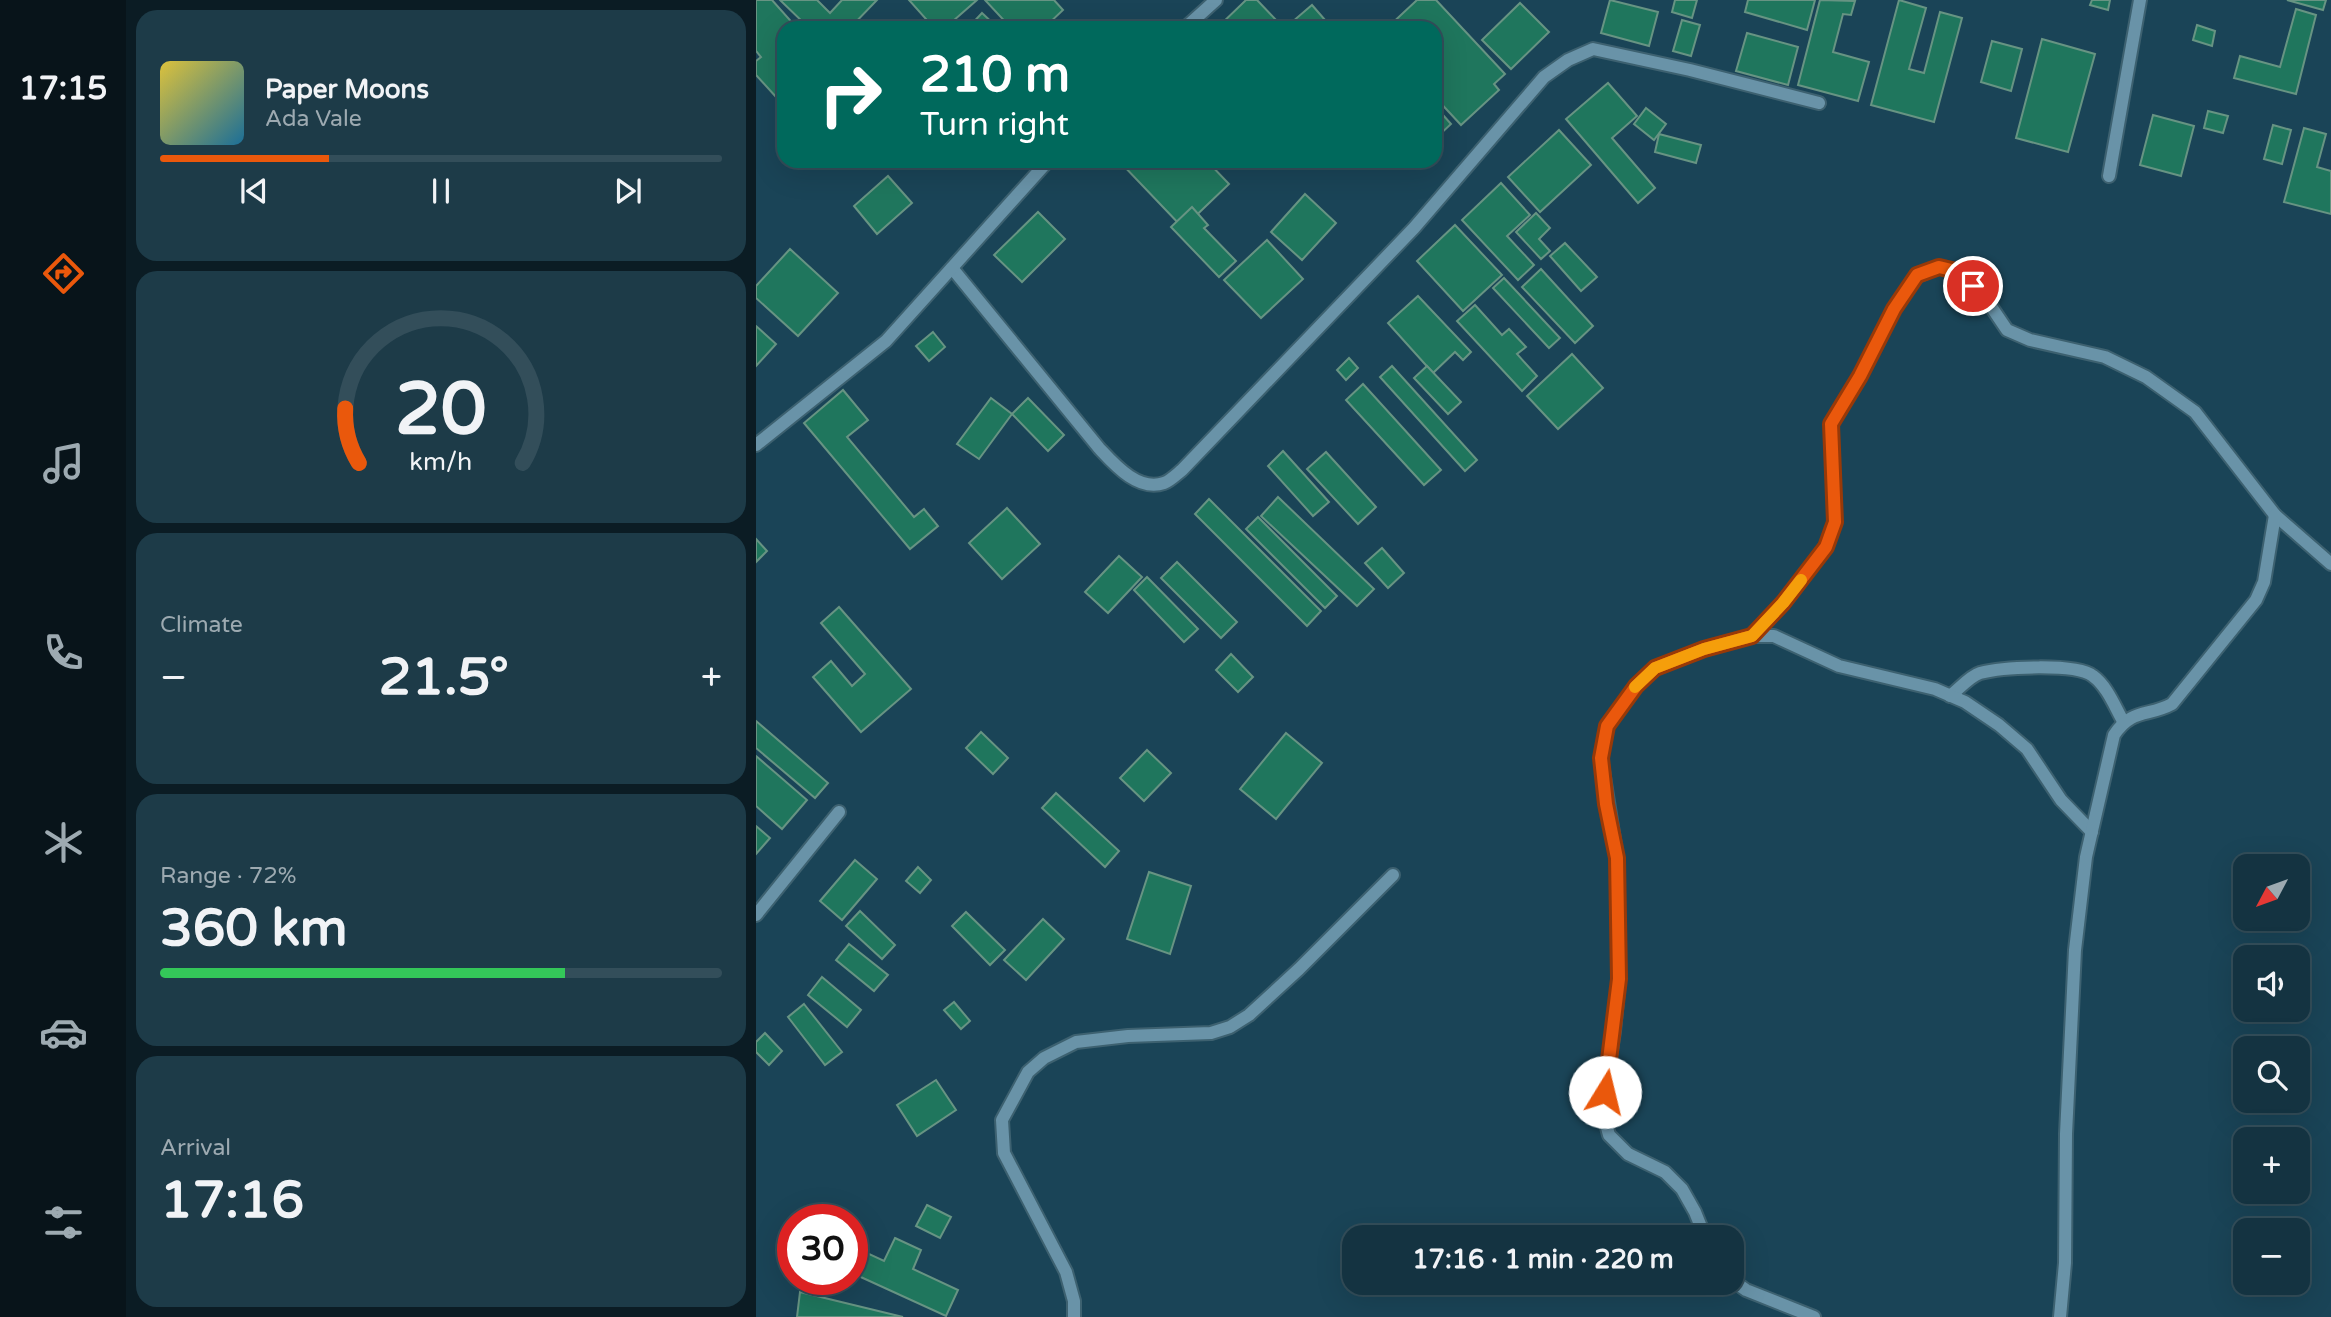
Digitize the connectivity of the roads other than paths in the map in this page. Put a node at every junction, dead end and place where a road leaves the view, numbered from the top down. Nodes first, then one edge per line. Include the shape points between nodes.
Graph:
1 (1216, 0) edge
2 (2140, 0) edge
3 (1193, 21) edge
4 (1819, 103) dead end
5 (1042, 168) edge
6 (2109, 176) dead end
7 (952, 268) junction
8 (756, 445) edge
9 (2275, 515) junction
10 (2331, 564) edge
11 (1752, 636) junction
12 (1950, 696) junction
13 (2123, 721) junction
14 (839, 812) dead end
15 (2092, 832) junction
16 (1393, 874) dead end
17 (756, 915) edge
18 (1699, 1225) edge
19 (1744, 1289) edge
20 (1074, 1317) edge
21 (1814, 1317) edge
22 (2060, 1317) edge

1 - 3 street
2 - 6 street
4 - 7 street via 1605,51 1593,49 1568,60 1544,77 1414,228 1182,470 1164,483 1146,483 1123,473
5 - 7 street
7 - 8 street via 886,341
9 - 10 street
9 - 11 street via 2195,412 2146,377 2105,357 2030,340 2007,330 1960,272 1939,267 1917,275 1831,424 1835,522 1826,547
9 - 13 street via 2264,582 2256,600 2172,704
11 - 12 street via 1774,636 1839,666
11 - 18 street via 1655,668 1607,726 1601,758 1617,858 1619,979 1602,1109 1609,1135 1628,1154 1665,1172 1682,1189
12 - 13 street via 1978,673 2040,667 2070,670 2092,675
12 - 15 street via 1999,725 2026,749 2061,800
13 - 15 street via 2114,735
14 - 17 street
15 - 22 street via 2075,950
16 - 20 street via 1299,969 1230,1027 1210,1033 1076,1042 1028,1072 1002,1120 1004,1153 1066,1272
19 - 21 street

